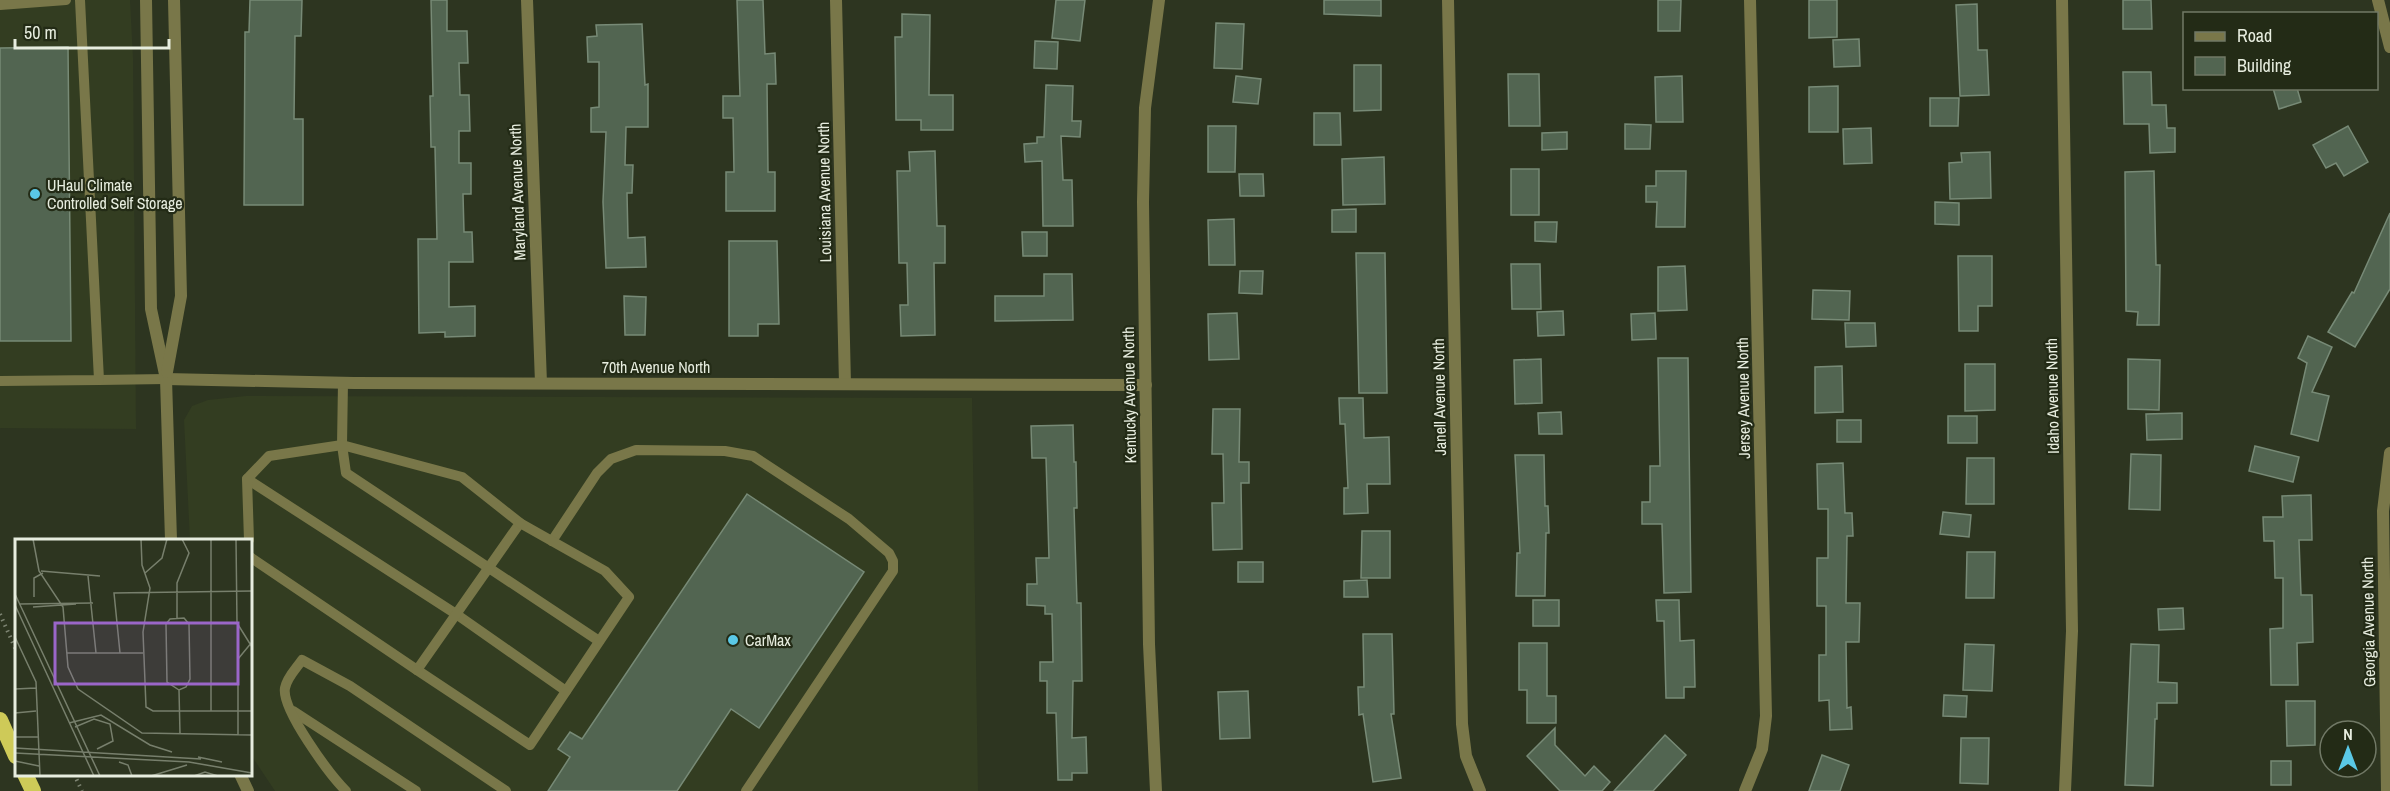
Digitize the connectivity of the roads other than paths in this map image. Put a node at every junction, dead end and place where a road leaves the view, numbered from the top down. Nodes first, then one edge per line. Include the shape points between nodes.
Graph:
1 (56, 0) edge
2 (66, 0) edge
3 (80, 0) edge
4 (146, 0) edge
5 (174, 0) edge
6 (527, 0) edge
7 (836, 0) edge
8 (1159, 0) edge
9 (1448, 0) edge
10 (1750, 0) edge
11 (2062, 0) edge
12 (2378, 0) edge
13 (0, 5) edge
14 (2390, 47) edge
15 (166, 379) junction
16 (99, 380) junction
17 (0, 381) edge
18 (343, 382) junction
19 (541, 383) junction
20 (845, 384) junction
21 (1146, 386) junction
22 (342, 446) junction
23 (2390, 453) edge
24 (247, 479) junction
25 (520, 523) junction
26 (171, 539) edge
27 (249, 539) edge
28 (552, 541) junction
29 (252, 557) edge
30 (488, 568) junction
31 (456, 614) junction
32 (599, 641) junction
33 (417, 670) junction
34 (566, 691) junction
35 (291, 710) junction
36 (0, 720) edge
37 (15, 754) edge
38 (26, 776) edge
39 (241, 776) edge
40 (33, 791) edge
41 (248, 791) edge
42 (346, 791) edge
43 (416, 791) edge
44 (506, 791) edge
45 (746, 791) edge
46 (1156, 791) edge
47 (1480, 791) edge
48 (1744, 791) edge
49 (2065, 791) edge
50 (2387, 791) edge

1 - 2 lane
1 - 13 lane
3 - 16 lane
4 - 15 street via 151,309
5 - 15 street via 180,296
6 - 19 street, Maryland Avenue North
7 - 20 street, Louisiana Avenue North
8 - 21 street, Kentucky Avenue North via 1145,108
9 - 47 street, Janell Avenue North via 1462,724 1466,756
10 - 48 street, Jersey Avenue North via 1766,716 1762,749
11 - 49 street, Idaho Avenue North via 2072,631
12 - 14 street
15 - 16 lane
15 - 18 street, 70th Avenue North
15 - 26 street
16 - 17 lane
18 - 19 street, 70th Avenue North
18 - 22 lane
19 - 20 street, 70th Avenue North
20 - 21 street, 70th Avenue North
21 - 46 street, Kentucky Avenue North via 1149,644
22 - 24 lane via 269,456
22 - 25 lane via 462,477
22 - 30 lane via 346,473
23 - 50 street, Georgia Avenue North via 2383,511
24 - 27 lane
24 - 31 lane
25 - 28 lane
25 - 30 lane
28 - 32 lane via 605,571 629,597
28 - 45 lane via 597,472 611,459 636,450 725,451 753,456 788,477 849,519 889,553 893,571
29 - 33 lane
30 - 31 lane
30 - 32 lane
31 - 33 lane
31 - 34 lane
32 - 34 lane
33 - 34 lane via 530,746
35 - 42 lane via 298,726
35 - 43 lane
35 - 44 lane via 285,690 302,660 350,686
36 - 37 highway
38 - 40 highway
39 - 41 street

